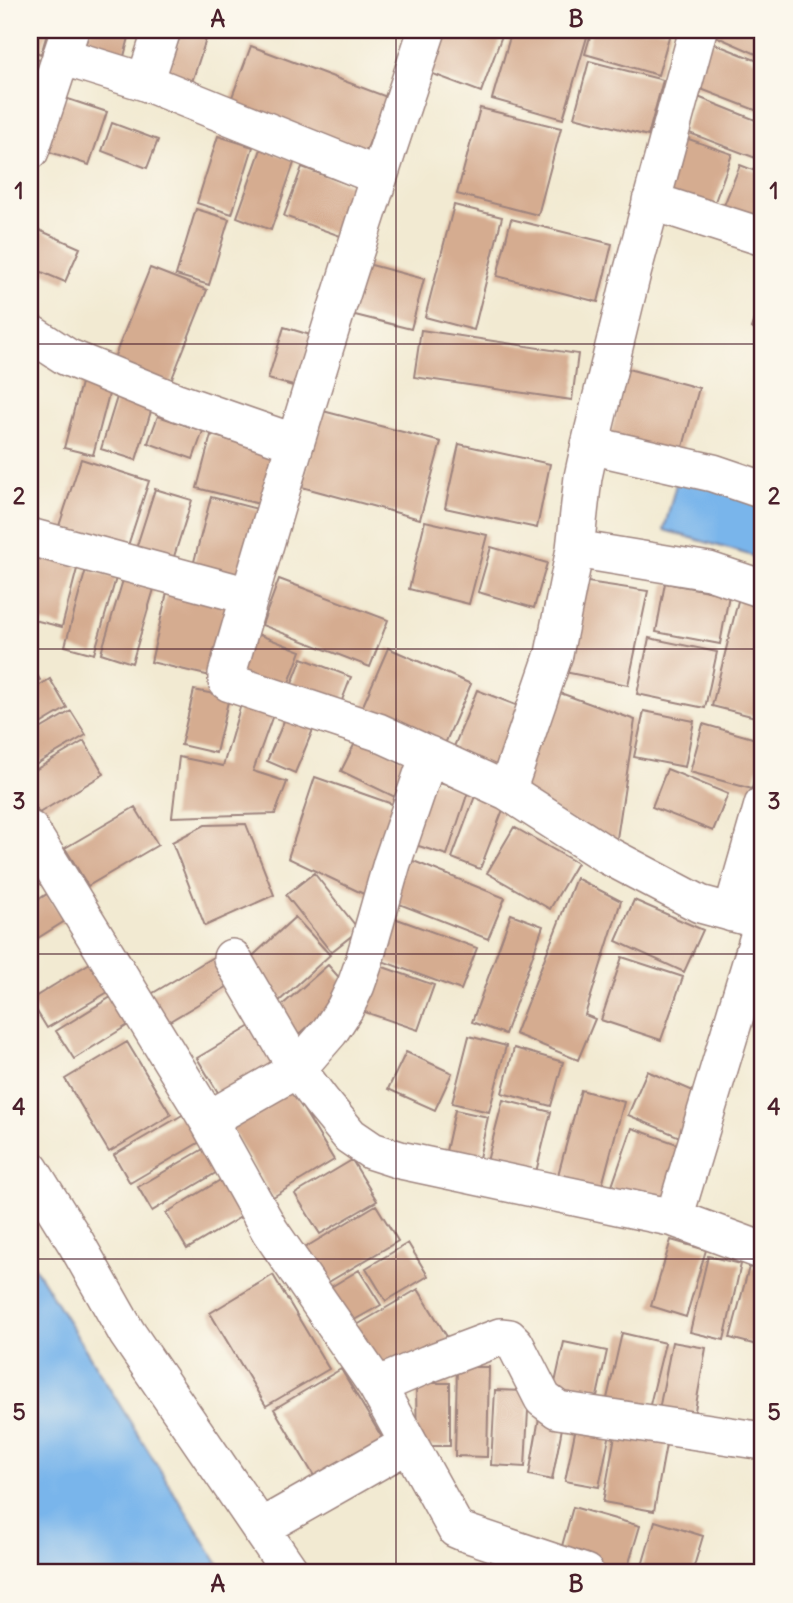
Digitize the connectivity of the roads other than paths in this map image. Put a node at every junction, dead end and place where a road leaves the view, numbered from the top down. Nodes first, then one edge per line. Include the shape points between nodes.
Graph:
1 (162, 30) edge
2 (426, 30) edge
3 (698, 30) edge
4 (66, 43) edge
5 (145, 82) junction
6 (30, 151) edge
7 (378, 176) junction
8 (650, 201) junction
9 (763, 237) edge
10 (30, 333) edge
11 (295, 443) junction
12 (590, 445) junction
13 (763, 490) edge
14 (30, 537) edge
15 (575, 549) junction
16 (763, 589) edge
17 (249, 596) junction
18 (429, 755) junction
19 (507, 791) junction
20 (763, 805) edge
21 (30, 830) edge
22 (753, 919) edge
23 (232, 958) dead end
24 (296, 1069) junction
25 (208, 1120) junction
26 (30, 1169) edge
27 (674, 1218) junction
28 (763, 1251) edge
29 (377, 1386) junction
30 (763, 1441) edge
31 (408, 1444) junction
32 (260, 1528) junction
33 (291, 1573) edge
34 (586, 1573) edge

1 - 5 street
2 - 7 street
3 - 8 street
4 - 5 street
4 - 6 street
5 - 7 street
7 - 11 street
8 - 9 street
8 - 12 street
10 - 11 street via 79,362
11 - 17 street
12 - 13 street via 713,473
12 - 15 street
14 - 17 street
15 - 16 street via 709,572
15 - 19 street via 554,654
17 - 18 street via 227,681 378,732
18 - 19 street
18 - 24 street via 356,985 330,1031
19 - 22 street via 605,854 700,904
20 - 22 street
21 - 25 street
22 - 27 street
23 - 24 street
24 - 25 street
24 - 27 street via 350,1136 372,1151
25 - 29 street via 270,1230
26 - 32 street via 127,1333
27 - 28 street
29 - 30 street via 500,1337 509,1338 543,1399 558,1410
29 - 31 street
31 - 32 street
31 - 34 street via 456,1528
32 - 33 street

